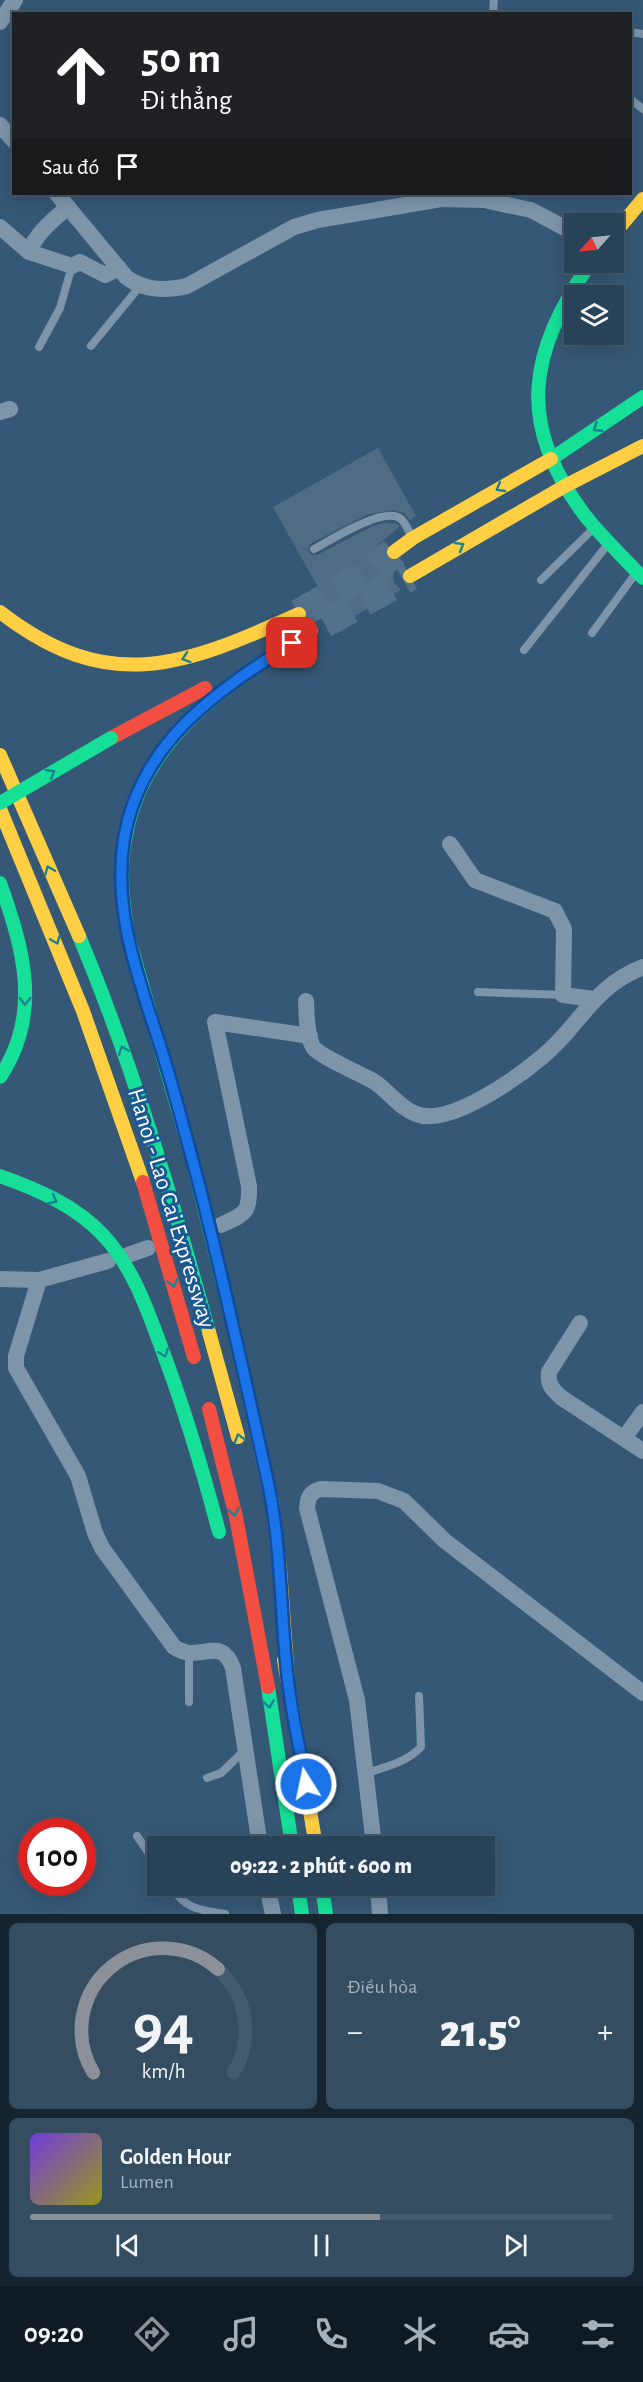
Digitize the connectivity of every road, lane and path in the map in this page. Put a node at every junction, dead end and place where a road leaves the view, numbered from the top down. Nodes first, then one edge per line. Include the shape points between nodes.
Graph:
1 (15, 0) edge
2 (0, 22) edge
3 (478, 196) edge
4 (643, 199) edge
5 (63, 200) edge
6 (624, 222) edge
7 (0, 227) edge
8 (564, 228) edge
9 (29, 252) junction
10 (72, 266) junction
11 (119, 268) junction
12 (583, 273) edge
13 (140, 286) junction
14 (91, 346) dead end
15 (39, 347) dead end
16 (643, 397) edge
17 (643, 446) edge
18 (551, 459) junction
19 (565, 486) junction
20 (595, 528) junction
21 (413, 538) junction
22 (609, 543) junction
23 (314, 549) dead end
24 (394, 552) tunnel mouth
25 (640, 574) edge
26 (410, 576) tunnel mouth
27 (541, 580) dead end
28 (0, 612) edge
29 (592, 633) dead end
30 (524, 650) dead end
31 (211, 663) dead end
32 (0, 755) edge
33 (18, 773) dead end
34 (0, 784) edge
35 (0, 803) edge
36 (0, 809) edge
37 (450, 844) dead end
38 (0, 883) edge
39 (643, 967) edge
40 (478, 993) dead end
41 (563, 995) junction
42 (594, 999) junction
43 (306, 1002) dead end
44 (310, 1036) junction
45 (0, 1077) edge
46 (0, 1176) edge
47 (221, 1225) dead end
48 (148, 1248) dead end
49 (128, 1255) dead end
50 (108, 1261) dead end
51 (0, 1280) edge
52 (39, 1280) junction
53 (580, 1323) dead end
54 (198, 1372) dead end
55 (205, 1394) dead end
56 (643, 1412) edge
57 (624, 1438) junction
58 (643, 1451) edge
59 (243, 1454) dead end
60 (223, 1551) dead end
61 (265, 1567) dead end
62 (189, 1654) junction
63 (244, 1661) dead end
64 (288, 1681) junction
65 (643, 1693) edge
66 (418, 1696) dead end
67 (189, 1702) dead end
68 (255, 1717) dead end
69 (262, 1739) dead end
70 (245, 1750) junction
71 (367, 1773) junction
72 (207, 1778) dead end
73 (137, 1836) dead end
74 (258, 1836) edge
75 (289, 1836) edge
76 (290, 1836) edge
77 (314, 1836) edge
78 (373, 1836) edge
79 (147, 1851) edge
80 (178, 1896) edge
81 (269, 1896) edge
82 (299, 1896) edge
83 (323, 1896) edge
84 (379, 1896) edge
85 (225, 1914) edge
86 (273, 1914) edge
87 (302, 1914) edge
88 (326, 1914) edge
89 (380, 1914) edge

1 - 2 street
3 - 8 street via 531,210
3 - 13 street via 318,220 273,237 187,286
4 - 6 main road
5 - 9 street
5 - 11 street
7 - 9 street
9 - 10 street
10 - 11 street via 80,262 105,275
10 - 15 lane via 60,308
11 - 13 street
12 - 18 main road via 554,320 542,357 536,400
13 - 14 lane
16 -> 18 main road
17 - 19 main road
18 - 19 main road
18 -> 21 main road
19 - 20 main road
26 -> 19 main road
20 - 22 main road
20 - 27 lane
21 - 23 lane via 402,519 386,515
21 - 24 main road
22 - 25 main road
22 - 30 lane
25 - 29 lane
31 -> 28 main road via 299,614 178,661 136,665 101,661 57,648 30,635
59 -> 32 main road, Hanoi - Lao Cai Expressway via 166,1180 129,1065
33 - 34 main road
35 -> 64 main road, bridge via 111,738 311,631 234,682 197,710 174,734 135,798 124,839 120,887 138,976 207,1217 272,1502
36 -> 54 main road, Hanoi - Lao Cai Expressway via 58,944 116,1103
37 - 41 street via 475,880 555,910 564,929
38 -> 45 main road via 18,936 26,993 18,1046
39 - 42 street via 623,976
40 - 41 lane
41 - 42 street
42 - 44 street via 562,1038 535,1062 474,1102 436,1116 411,1112 378,1084 318,1052
43 - 44 street
44 - 47 street via 215,1022 250,1202 243,1215
46 -> 60 main road via 55,1200 80,1216 113,1247 132,1277 180,1396 206,1477
48 - 49 street
50 - 52 street
51 - 52 street
52 - 62 street via 16,1356 16,1368 74,1467 102,1548 174,1647
53 - 57 street via 554,1363 548,1380 551,1388
55 -> 76 main road via 224,1461 252,1598
56 - 57 street
57 - 58 street
61 - 64 main road
62 - 67 lane
62 - 70 street via 216,1650 229,1657
63 - 68 main road
64 - 77 main road
65 - 71 street via 445,1541 404,1501 378,1491 321,1489 311,1493 307,1508 357,1700
66 - 71 lane via 421,1747 397,1763
69 - 75 main road
70 - 72 lane via 221,1773
70 - 74 street
71 - 78 street
73 - 79 lane
80 - 85 lane via 193,1908
81 - 86 street
82 - 87 main road
83 - 88 main road
84 - 89 street

